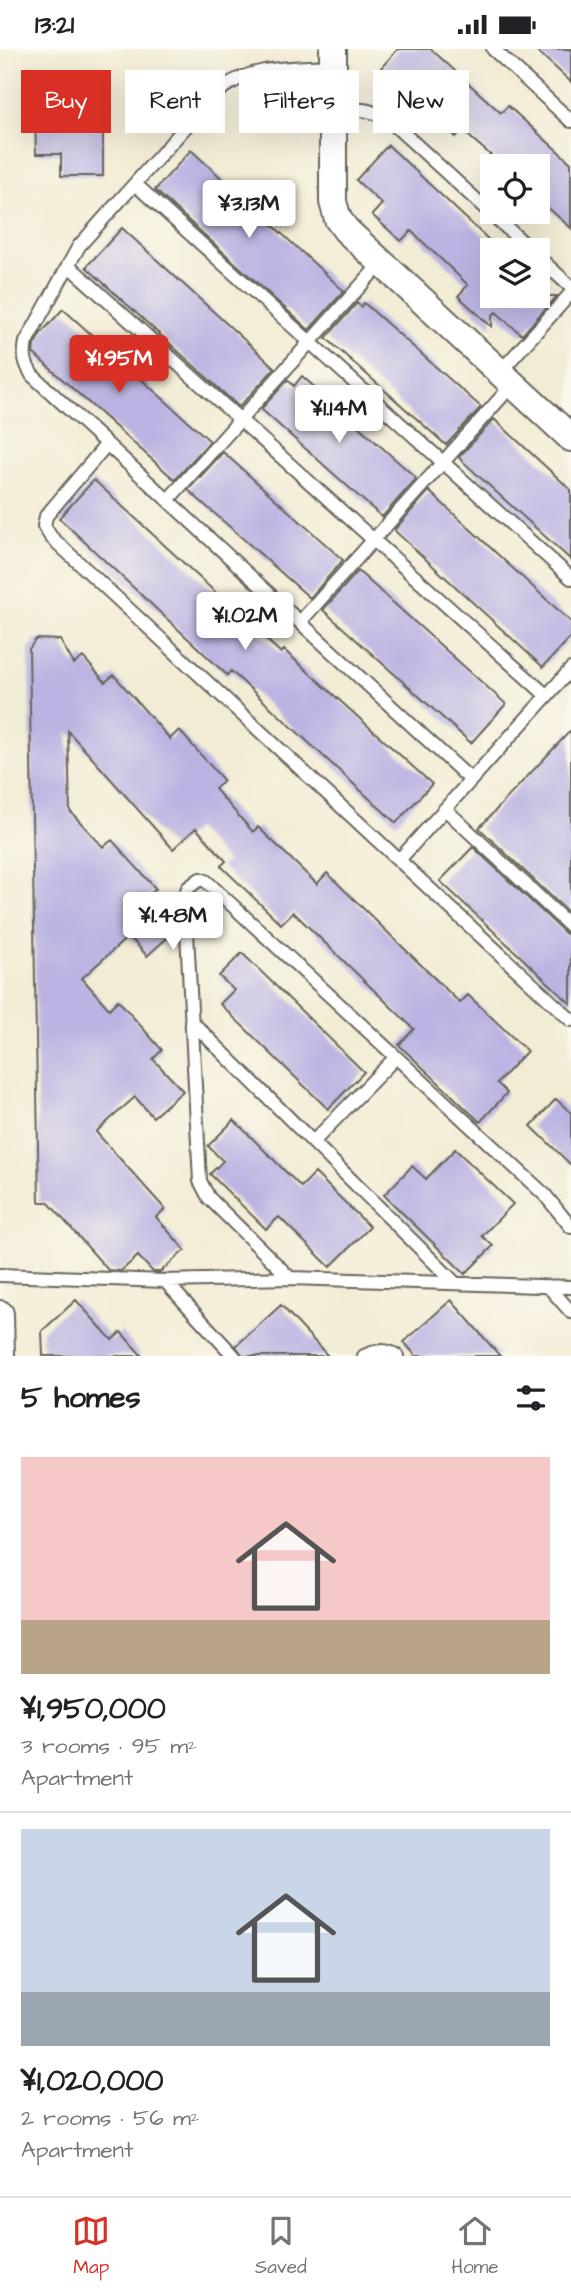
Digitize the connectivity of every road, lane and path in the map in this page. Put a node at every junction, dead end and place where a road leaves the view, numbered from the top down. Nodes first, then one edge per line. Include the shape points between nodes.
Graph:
1 (493, 49) edge
2 (333, 57) edge
3 (359, 109) edge
4 (571, 121) edge
5 (332, 133) edge
6 (135, 184) junction
7 (518, 238) edge
8 (382, 263) junction
9 (68, 265) junction
10 (550, 269) edge
11 (571, 290) edge
12 (310, 342) junction
13 (506, 378) junction
14 (240, 420) junction
15 (571, 438) edge
16 (107, 444) junction
17 (443, 462) junction
18 (168, 500) junction
19 (373, 540) junction
20 (571, 577) edge
21 (300, 622) junction
22 (571, 669) edge
23 (547, 696) junction
24 (471, 779) junction
25 (445, 809) junction
26 (399, 860) junction
27 (571, 927) edge
28 (571, 1020) edge
29 (191, 1021) junction
30 (396, 1057) junction
31 (313, 1142) junction
32 (571, 1227) edge
33 (0, 1275) edge
34 (290, 1278) junction
35 (165, 1281) junction
36 (455, 1283) junction
37 (548, 1286) junction
38 (571, 1287) edge
39 (571, 1312) edge
40 (0, 1314) edge
41 (1, 1356) edge
42 (234, 1356) edge
43 (363, 1356) edge
44 (397, 1356) edge

1 - 4 lane
2 - 6 lane via 256,72 231,83 216,93
3 - 7 lane via 390,121
5 - 8 street via 334,209 346,230
6 - 9 lane via 79,246
6 - 12 lane
8 - 12 lane
8 - 13 street
9 - 14 lane
9 - 16 lane via 23,354 32,375
10 - 11 lane
11 - 13 lane
12 - 14 lane
12 - 17 lane
13 - 15 street
13 - 17 lane
14 - 18 lane
14 - 19 lane
16 - 18 lane
16 - 26 lane via 48,511 44,521 47,532
17 - 19 lane
17 - 20 lane
18 - 21 lane
19 - 21 lane
19 - 23 lane
21 - 24 lane
22 - 23 lane
23 - 24 lane
24 - 25 lane
25 - 26 lane
25 - 27 lane
26 - 28 lane
29 - 30 lane via 185,895 200,879
29 - 31 lane
29 - 34 lane via 203,1190
30 - 31 lane
30 - 32 lane via 545,1195
31 - 36 lane
33 - 35 lane
34 - 35 lane
34 - 36 lane
35 - 42 lane
36 - 37 lane
37 - 38 lane
37 - 39 lane
40 - 41 street
43 - 44 lane via 380,1350

